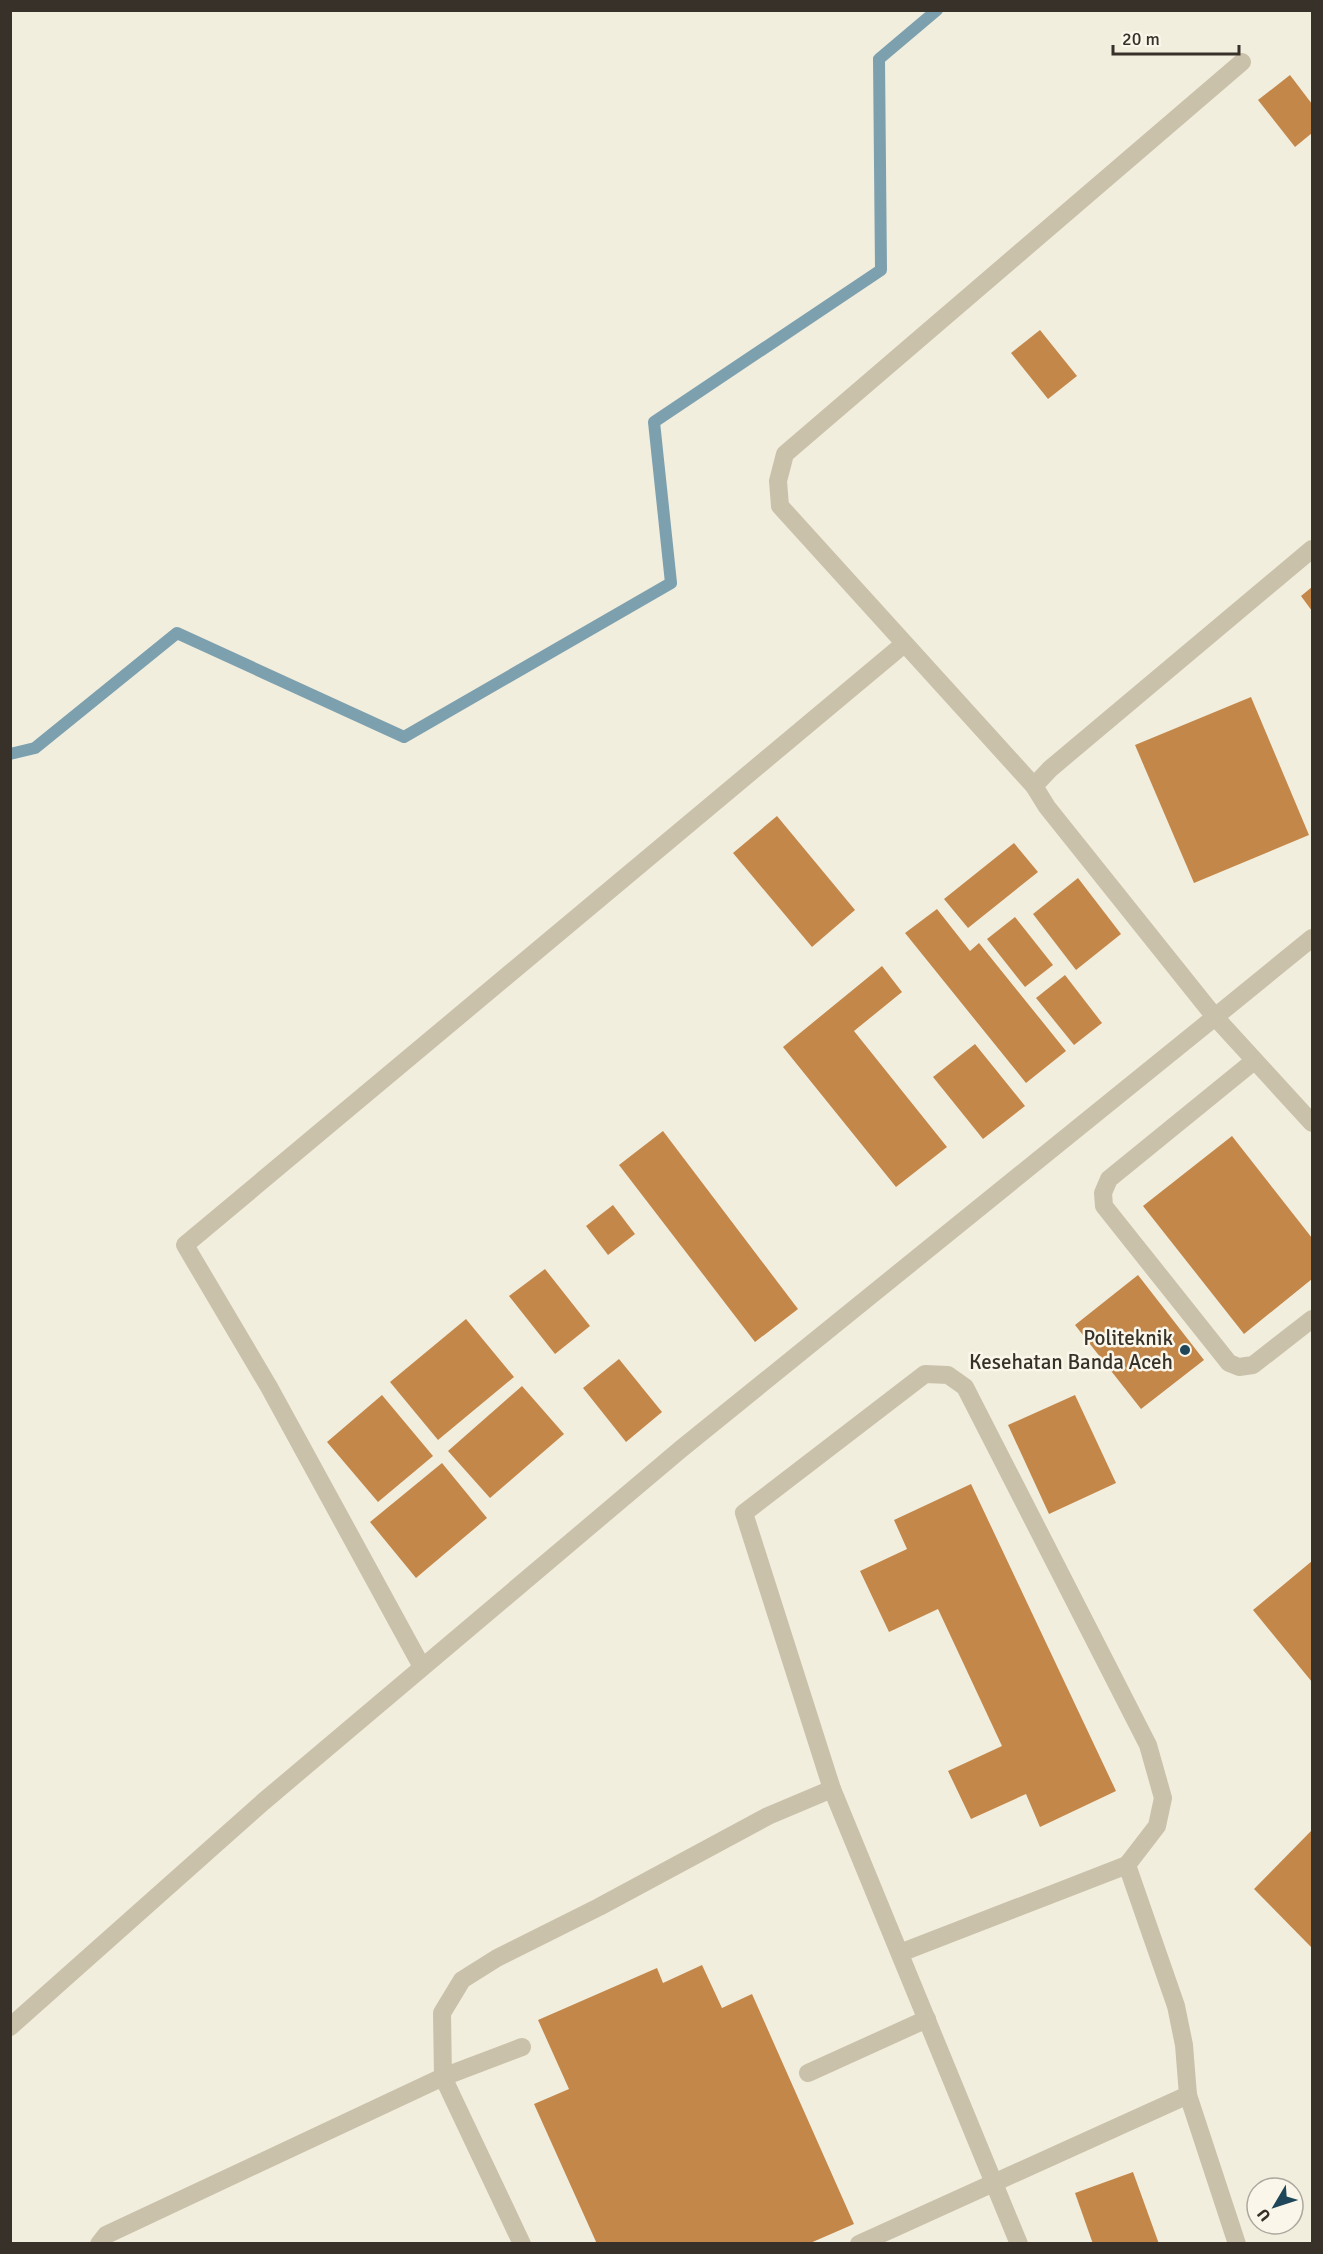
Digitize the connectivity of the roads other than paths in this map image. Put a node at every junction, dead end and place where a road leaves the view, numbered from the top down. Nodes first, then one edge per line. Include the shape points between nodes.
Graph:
1 (1242, 62) dead end
2 (1312, 549) edge
3 (904, 644) junction
4 (1034, 786) junction
5 (1312, 938) edge
6 (1215, 1017) junction
7 (1254, 1061) junction
8 (1312, 1123) edge
9 (1312, 1319) edge
10 (422, 1667) junction
11 (832, 1789) junction
12 (1127, 1865) junction
13 (900, 1953) junction
14 (927, 2019) junction
15 (10, 2027) edge
16 (522, 2047) dead end
17 (808, 2073) dead end
18 (443, 2077) junction
19 (1188, 2095) junction
20 (993, 2183) junction
21 (99, 2244) edge
22 (522, 2244) edge
23 (859, 2244) edge
24 (1019, 2244) edge
25 (1237, 2244) edge

1 - 3 street via 785,454 778,481 780,507
2 - 4 street
3 - 4 street
3 - 10 street via 185,1245 269,1387
4 - 6 street
5 - 6 street
6 - 7 street
6 - 10 street via 681,1449
7 - 8 street
7 - 9 street via 1109,1179 1103,1193 1104,1206 1229,1364 1253,1365
10 - 15 street
11 - 12 street via 744,1513 925,1374 948,1375 965,1387 1148,1745 1163,1798 1157,1826
11 - 13 street
11 - 18 street via 768,1816 462,1980 442,2013
12 - 13 street
12 - 19 street via 1176,2006
13 - 14 street
14 - 17 street
14 - 20 street
16 - 18 street
18 - 21 street via 106,2235
18 - 22 street
19 - 20 street
19 - 25 street
20 - 23 street
20 - 24 street

